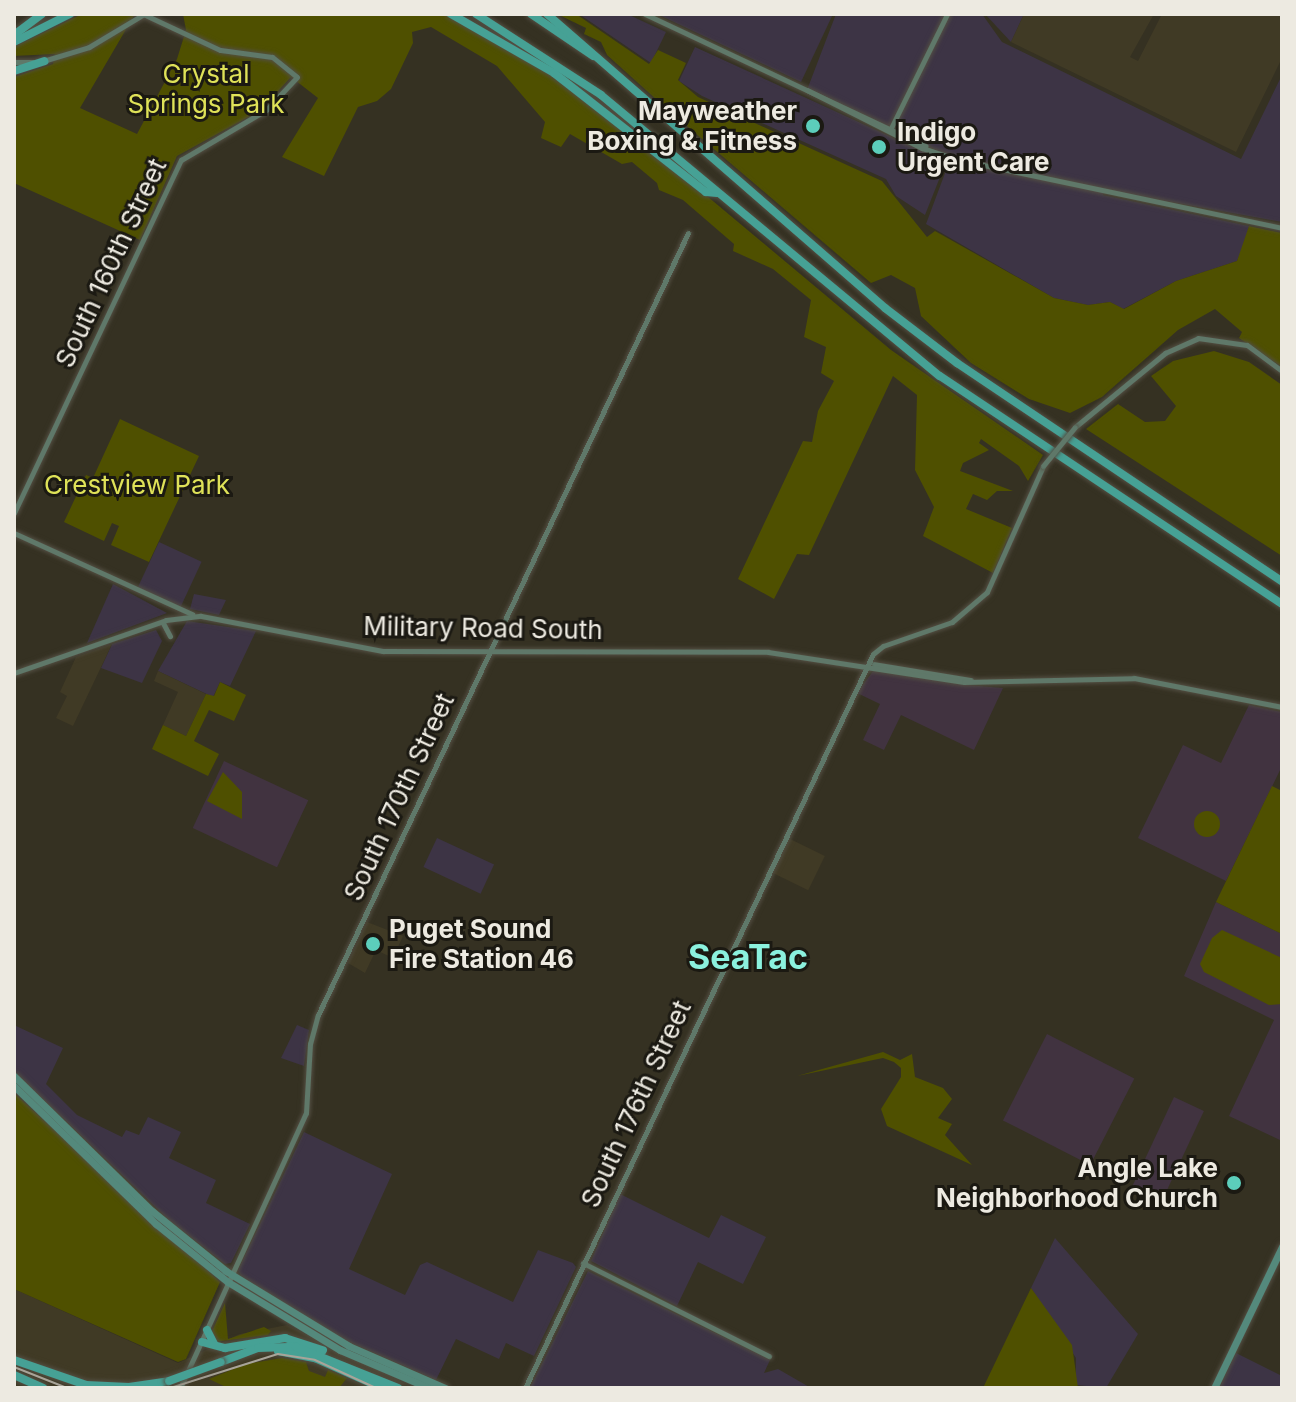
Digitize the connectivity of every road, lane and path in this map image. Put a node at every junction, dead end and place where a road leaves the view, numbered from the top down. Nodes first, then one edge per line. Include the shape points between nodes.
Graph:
1 (42, 14) edge
2 (56, 14) edge
3 (70, 14) edge
4 (143, 14) edge
5 (451, 14) edge
6 (476, 14) edge
7 (489, 14) edge
8 (531, 14) edge
9 (547, 14) edge
10 (645, 14) edge
11 (947, 14) edge
12 (504, 30) junction
13 (14, 39) edge
14 (44, 61) junction
15 (14, 62) edge
16 (14, 71) edge
17 (613, 71) junction
18 (890, 130) junction
19 (718, 193) junction
20 (1282, 228) edge
21 (688, 233) dead end
22 (1282, 371) edge
23 (14, 513) edge
24 (14, 533) edge
25 (1282, 581) edge
26 (167, 604) junction
27 (1282, 604) edge
28 (201, 616) junction
29 (166, 620) junction
30 (158, 623) junction
31 (170, 636) dead end
32 (490, 650) junction
33 (867, 664) junction
34 (14, 673) edge
35 (1282, 707) edge
36 (14, 1076) edge
37 (14, 1086) edge
38 (100, 1170) junction
39 (116, 1176) junction
40 (1282, 1247) edge
41 (583, 1263) junction
42 (230, 1278) junction
43 (207, 1330) junction
44 (317, 1337) junction
45 (335, 1339) junction
46 (202, 1342) junction
47 (222, 1347) junction
48 (769, 1356) dead end
49 (234, 1358) junction
50 (14, 1360) edge
51 (355, 1369) junction
52 (401, 1374) junction
53 (14, 1377) edge
54 (34, 1388) edge
55 (43, 1388) edge
56 (180, 1388) edge
57 (382, 1388) edge
58 (398, 1388) edge
59 (429, 1388) edge
60 (445, 1388) edge
61 (525, 1388) edge
62 (1214, 1388) edge

1 - 13 highway
2 - 13 highway
3 - 13 highway
4 - 14 street via 89,47
4 - 23 street, South 160th Street via 220,50 272,57 297,77 266,110 181,160
5 - 19 highway via 554,73 706,192
6 - 12 highway
7 - 12 highway
8 - 17 highway
9 - 17 highway
10 - 18 street
11 - 18 street
12 - 19 highway via 571,72
14 - 15 street
14 - 16 highway
17 - 25 highway via 957,363
18 - 20 street via 955,159
19 - 27 highway via 930,369
21 - 32 street, South 170th Street
22 - 33 street, bridge via 1247,345 1198,338 1165,353 1075,427 1043,466 987,592 952,622 883,646
24 - 26 street
26 - 28 street
26 - 29 street via 171,612
28 - 29 street, Military Road South
28 - 32 street, Military Road South via 360,648
29 - 30 street, Military Road South
30 - 31 street via 169,626
30 - 34 street, Military Road South
32 - 33 street, Military Road South via 768,652
32 - 42 street, South 170th Street via 318,1015 310,1044 306,1113
33 - 35 street, Military Road South via 980,681 1120,677
33 - 41 street, South 176th Street
36 - 39 main road
37 - 38 main road
38 - 39 main road
38 - 42 main road
39 - 42 main road
40 - 62 main road
41 - 48 street
41 - 61 street, South 176th Street
42 - 43 street, South 170th Street
42 - 44 main road
42 - 45 main road
43 - 46 street, South 170th Street
43 - 47 highway via 212,1343
44 - 45 main road
44 - 52 main road
45 - 52 main road
46 - 47 highway
46 - 56 street, South 170th Street
47 - 51 highway via 295,1339
49 - 50 highway, bridge via 169,1381 129,1387 86,1385
49 - 51 highway via 289,1346
49 - 57 highway via 269,1351 295,1353
51 - 58 highway
52 - 59 main road
52 - 60 main road
53 - 54 highway
53 - 55 highway

